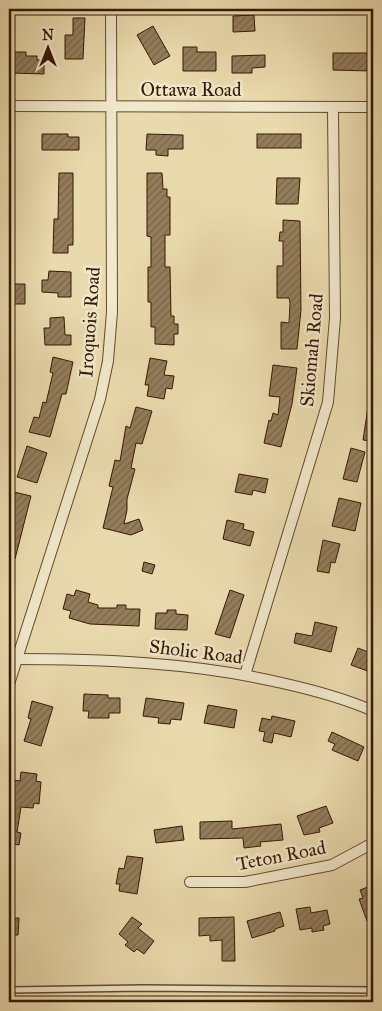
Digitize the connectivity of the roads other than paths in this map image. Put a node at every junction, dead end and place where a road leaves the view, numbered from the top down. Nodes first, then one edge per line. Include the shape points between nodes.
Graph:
1 (111, 9) edge
2 (9, 106) edge
3 (111, 106) junction
4 (333, 107) junction
5 (373, 107) edge
6 (13, 659) edge
7 (245, 674) junction
8 (9, 684) edge
9 (373, 712) edge
10 (373, 843) edge
11 (190, 882) dead end
12 (9, 990) edge
13 (373, 990) edge

1 - 3 street, Iroquois Road
2 - 3 street, Ottawa Road
3 - 4 street, Ottawa Road
3 - 6 street, Iroquois Road via 112,312 108,361 100,399
4 - 5 street, Ottawa Road
4 - 7 street, Skiomah Road via 335,318 328,402
6 - 7 street, Sholic Road via 150,662
6 - 8 street, Iroquois Road
7 - 9 street, Sholic Road via 352,702
10 - 11 street, Teton Road via 332,865 245,882
12 - 13 lane

